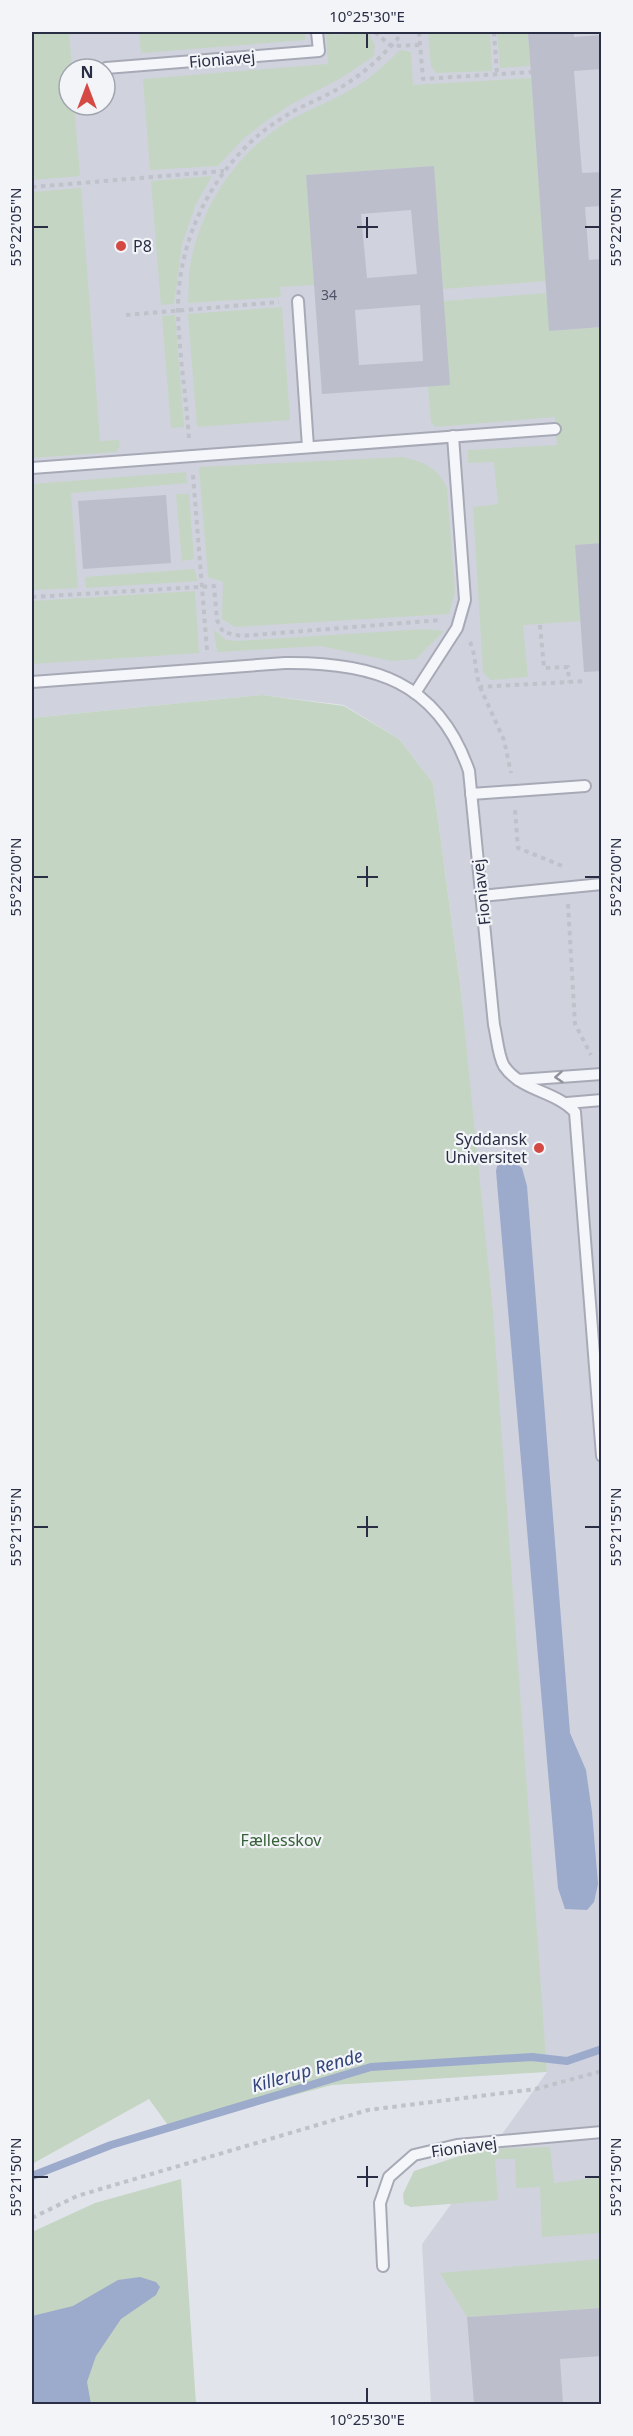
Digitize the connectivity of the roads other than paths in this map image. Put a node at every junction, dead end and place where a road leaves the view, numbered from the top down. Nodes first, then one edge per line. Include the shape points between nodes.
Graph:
1 (317, 32) edge
2 (117, 67) edge
3 (298, 301) dead end
4 (555, 429) dead end
5 (453, 436) junction
6 (308, 447) junction
7 (32, 468) edge
8 (32, 682) edge
9 (415, 693) junction
10 (585, 786) dead end
11 (471, 794) junction
12 (602, 884) edge
13 (482, 896) junction
14 (602, 1074) edge
15 (516, 1080) junction
16 (602, 1100) edge
17 (567, 1103) junction
18 (602, 1456) edge
19 (602, 2132) edge
20 (383, 2266) dead end

1 - 2 lane, Fioniavej via 319,51
3 - 6 lane
4 - 5 lane
5 - 6 lane
5 - 9 lane via 465,600 458,628
6 - 7 lane
8 - 9 lane, Fioniavej via 324,663 363,669
9 - 11 lane, Fioniavej via 450,728 469,771
10 - 11 lane
11 - 13 lane, Fioniavej
12 - 13 lane
13 - 15 lane, Fioniavej via 494,1025 503,1064
14 -> 15 lane
15 - 17 lane
16 - 17 lane
17 - 18 lane via 575,1112
19 - 20 lane, Fioniavej via 457,2145 414,2155 389,2177 380,2203

